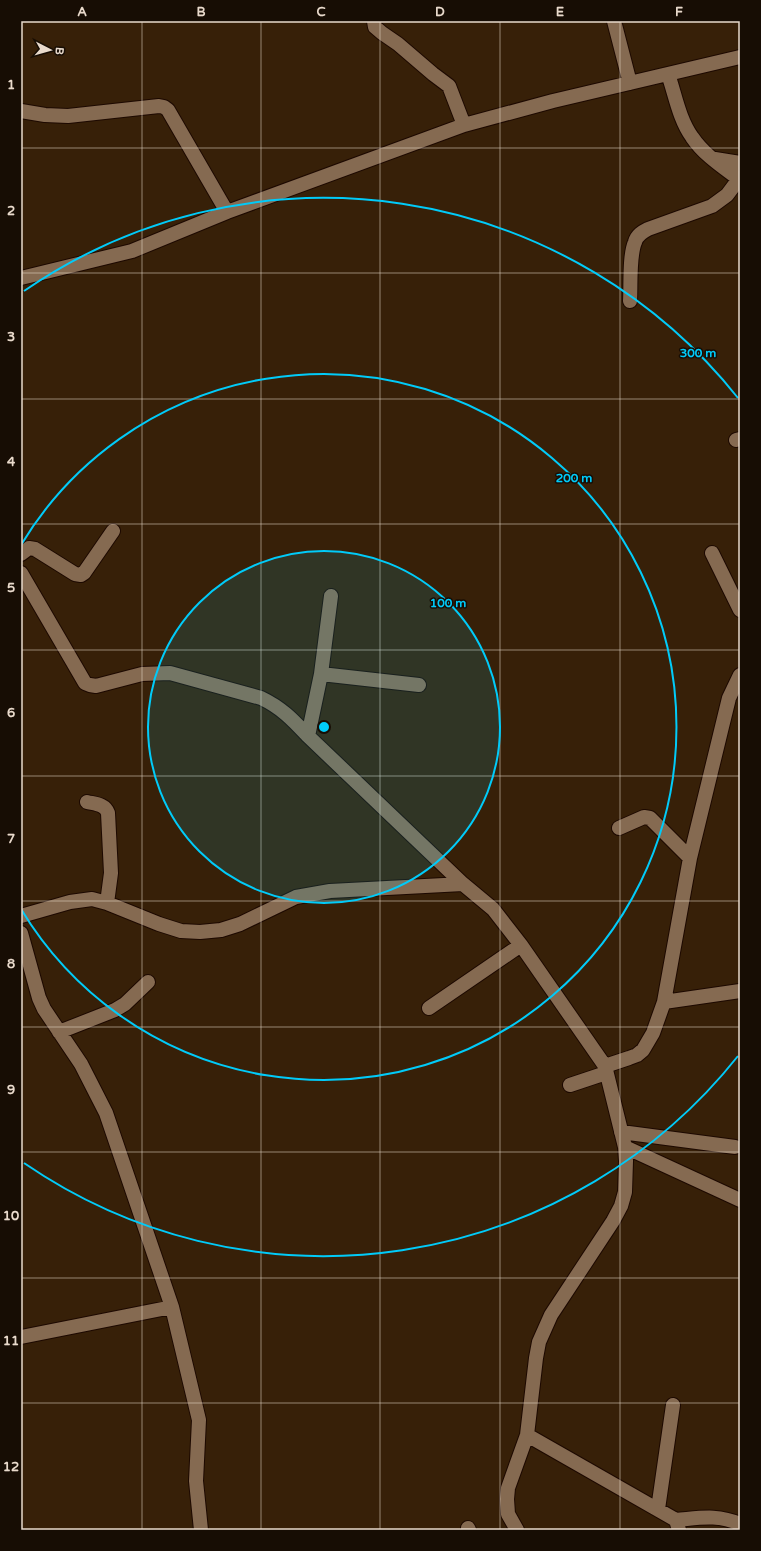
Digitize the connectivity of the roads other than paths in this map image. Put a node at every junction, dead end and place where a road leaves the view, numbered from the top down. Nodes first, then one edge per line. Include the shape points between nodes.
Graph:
1 (374, 21) edge
2 (614, 21) edge
3 (740, 57) edge
4 (668, 74) junction
5 (630, 83) junction
6 (21, 111) edge
7 (464, 125) junction
8 (712, 158) junction
9 (740, 163) edge
10 (739, 179) edge
11 (227, 212) junction
12 (21, 278) edge
13 (630, 300) dead end
14 (112, 531) dead end
15 (712, 553) dead end
16 (21, 554) edge
17 (21, 573) edge
18 (331, 596) dead end
19 (740, 610) edge
20 (322, 674) junction
21 (740, 675) edge
22 (419, 685) dead end
23 (308, 736) junction
24 (87, 802) dead end
25 (619, 828) dead end
26 (690, 858) junction
27 (464, 884) junction
28 (107, 903) junction
29 (21, 916) edge
30 (21, 933) edge
31 (522, 945) junction
32 (148, 982) dead end
33 (740, 991) edge
34 (664, 1002) junction
35 (429, 1008) dead end
36 (59, 1032) junction
37 (605, 1069) junction
38 (570, 1086) dead end
39 (621, 1132) junction
40 (735, 1146) dead end
41 (625, 1147) junction
42 (740, 1200) edge
43 (172, 1307) junction
44 (21, 1337) edge
45 (673, 1405) dead end
46 (528, 1435) junction
47 (658, 1509) junction
48 (740, 1524) edge
49 (678, 1525) edge
50 (201, 1530) edge
51 (517, 1530) edge

1 - 7 street via 375,27 382,34 450,86
2 - 5 street
3 - 4 street
4 - 5 street
4 - 8 street via 684,125 696,143
5 - 7 street
6 - 11 street via 68,116 164,107
7 - 11 street
8 - 9 street
8 - 10 street
10 - 13 street via 727,195 712,206 641,233 635,240 633,250
11 - 12 street via 132,251
14 - 16 street via 81,575 75,574 35,548 29,548
15 - 19 street
17 - 23 street via 85,683 96,686 142,674 170,673 261,698 285,712
18 - 20 street
20 - 22 street
20 - 23 street
21 - 26 street via 729,698
23 - 27 street
24 - 28 street via 102,806 108,813 111,873
25 - 26 street via 644,817 650,818
26 - 34 street
27 - 28 street via 311,894 296,898 240,924 221,930 200,932 182,931 159,924
27 - 31 street via 493,909
28 - 29 street via 92,899 82,900
30 - 36 street via 39,998
31 - 35 street
31 - 37 street
32 - 36 street via 115,1010
33 - 34 street
34 - 37 street via 653,1033 643,1050
36 - 43 street via 81,1064 106,1113
37 - 38 street
37 - 39 street
39 - 40 street
39 - 41 street
41 - 42 street
41 - 46 street via 625,1192 621,1206 551,1315 539,1342
43 - 44 street
43 - 50 street via 199,1420 196,1481
45 - 47 street
46 - 47 street
46 - 51 street via 508,1488 508,1514
47 - 49 street
48 - 49 street via 718,1517

